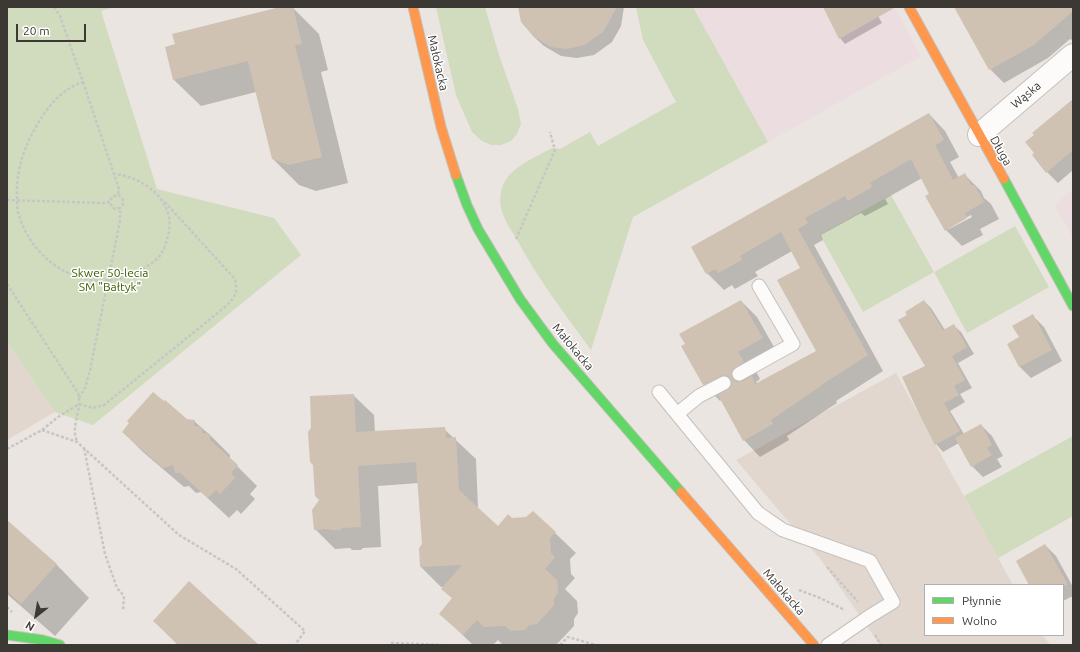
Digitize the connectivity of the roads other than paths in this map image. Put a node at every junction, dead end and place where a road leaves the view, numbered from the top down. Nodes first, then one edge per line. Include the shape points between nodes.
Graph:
1 (413, 7) edge
2 (909, 7) edge
3 (1073, 55) edge
4 (979, 135) junction
5 (759, 286) dead end
6 (1073, 306) edge
7 (739, 374) dead end
8 (724, 383) dead end
9 (659, 392) dead end
10 (677, 414) junction
11 (7, 635) edge
12 (60, 645) edge
13 (814, 645) edge
14 (828, 645) edge

1 - 13 main road, Małokacka via 441,127 458,182 478,229 520,299 558,350
2 - 4 main road, Długa
3 - 4 street, Wąska
4 - 6 main road, Długa
5 - 7 lane via 792,344
8 - 10 lane via 699,396
9 - 10 lane
10 - 14 lane via 758,513 783,530 870,561 893,602
11 - 12 main road

